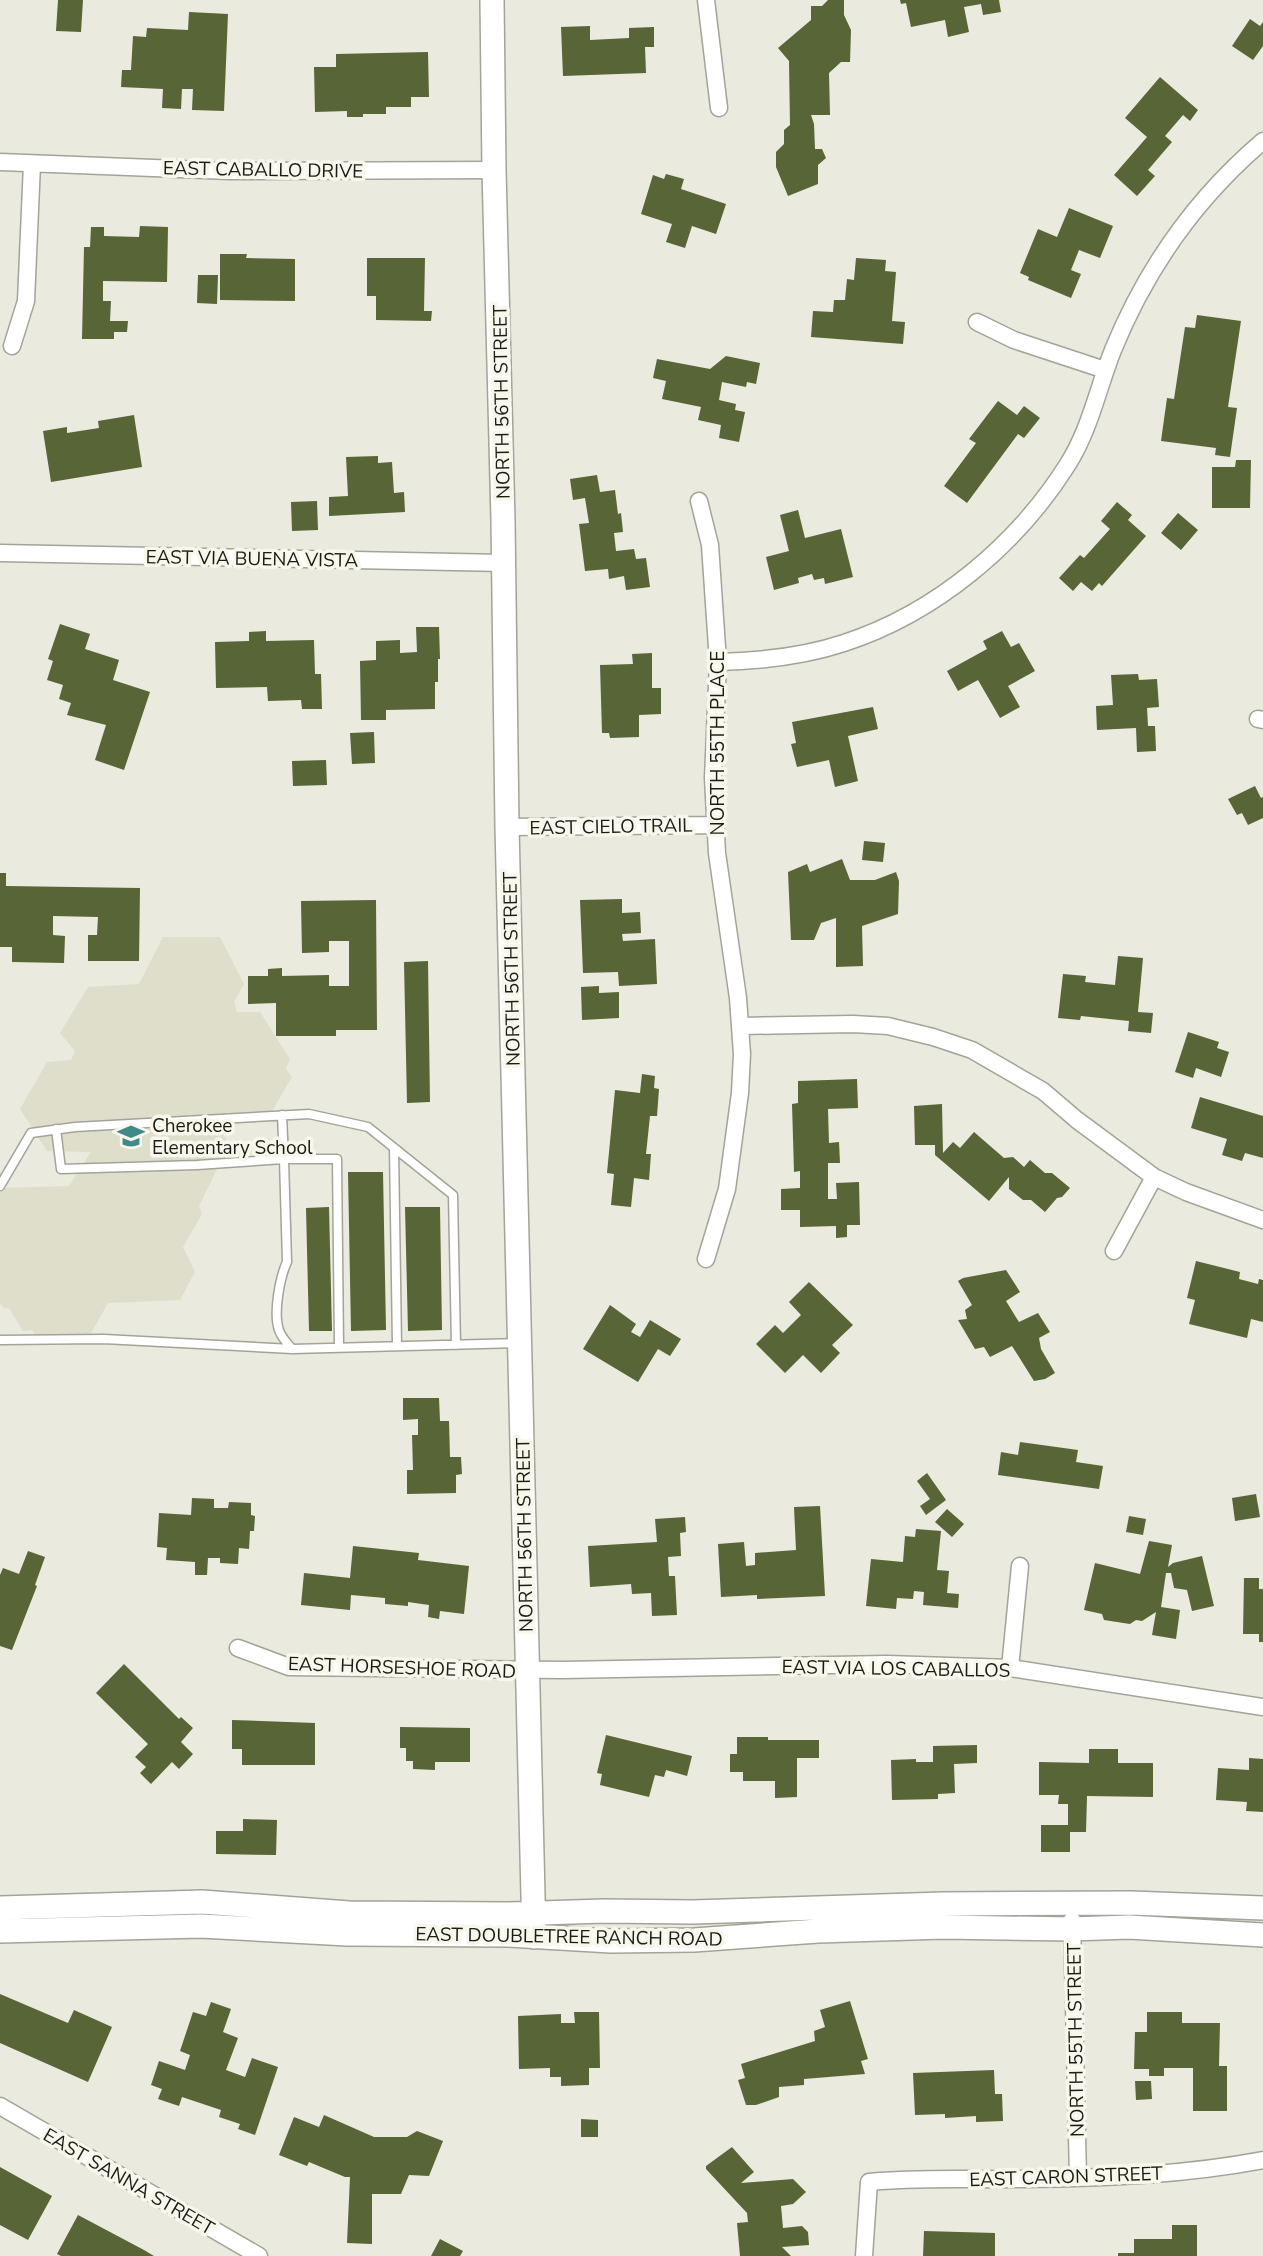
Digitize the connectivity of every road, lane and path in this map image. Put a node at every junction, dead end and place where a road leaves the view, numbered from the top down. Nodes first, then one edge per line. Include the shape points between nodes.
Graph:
1 (492, 0) edge
2 (706, 0) edge
3 (719, 108) dead end
4 (1263, 141) edge
5 (0, 162) edge
6 (32, 164) junction
7 (494, 170) junction
8 (977, 321) dead end
9 (12, 346) dead end
10 (1105, 370) junction
11 (699, 501) dead end
12 (0, 553) edge
13 (504, 563) junction
14 (719, 662) junction
15 (716, 825) junction
16 (507, 827) junction
17 (741, 1026) junction
18 (282, 1115) junction
19 (56, 1129) junction
20 (394, 1148) junction
21 (284, 1159) junction
22 (1154, 1177) junction
23 (0, 1186) edge
24 (1263, 1220) edge
25 (1114, 1251) dead end
26 (706, 1259) dead end
27 (0, 1340) edge
28 (520, 1343) junction
29 (456, 1345) junction
30 (397, 1346) junction
31 (340, 1348) junction
32 (292, 1349) junction
33 (1020, 1566) dead end
34 (238, 1648) dead end
35 (1010, 1668) junction
36 (527, 1671) junction
37 (1263, 1707) edge
38 (1071, 1904) junction
39 (0, 1908) edge
40 (1263, 1908) edge
41 (534, 1913) junction
42 (1072, 1929) junction
43 (0, 1931) edge
44 (1263, 1935) edge
45 (534, 1937) junction
46 (0, 2106) edge
47 (1263, 2160) edge
48 (1078, 2177) junction
49 (258, 2256) edge
50 (864, 2256) edge

1 - 7 main road, NORTH 56TH STREET
2 - 3 street
4 - 10 street via 1231,168 1168,246 1138,297
5 - 6 street, EAST CABALLO DRIVE
6 - 7 street, EAST CABALLO DRIVE via 230,171
6 - 9 street via 26,301
7 - 13 main road, NORTH 56TH STREET
8 - 10 street via 1014,340
10 - 14 street via 1094,410 1069,462 987,561 956,586 898,620 844,643 778,657
11 - 14 street, NORTH 55TH PLACE via 710,545
12 - 13 street, EAST VIA BUENA VISTA
13 - 16 main road, NORTH 56TH STREET
14 - 15 street, NORTH 55TH PLACE via 713,778
15 - 16 street, EAST CIELO TRAIL
15 - 17 street, NORTH 55TH PLACE
16 - 28 main road, NORTH 56TH STREET
17 - 22 street via 888,1026 972,1050 1043,1091
17 - 26 street, NORTH 55TH PLACE via 740,1093 727,1189
18 - 19 lane
18 - 20 lane via 309,1114 368,1126
18 - 21 lane
19 - 21 lane via 61,1169
19 - 23 lane via 31,1133
20 - 29 lane via 453,1195
20 - 30 lane
21 - 31 lane via 337,1159
21 - 32 lane via 287,1262 280,1276 277,1326
22 - 24 street
22 - 25 street
27 - 32 lane via 104,1339
28 - 29 lane
28 - 36 main road, NORTH 56TH STREET
29 - 30 lane
30 - 31 lane
31 - 32 lane
33 - 35 street
34 - 36 street, EAST HORSESHOE ROAD via 289,1667
35 - 36 street, EAST VIA LOS CABALLOS via 887,1664
35 - 37 street, EAST VIA LOS CABALLOS
36 - 41 main road, NORTH 56TH STREET
38 - 40 main road, EAST DOUBLETREE RANCH ROAD
38 - 41 main road, EAST DOUBLETREE RANCH ROAD
38 - 42 street, NORTH 55TH STREET
39 - 41 main road, EAST DOUBLETREE RANCH ROAD via 202,1902 349,1913
41 - 45 main road, NORTH 56TH STREET
42 - 44 main road, EAST DOUBLETREE RANCH ROAD via 1129,1927
42 - 45 main road, EAST DOUBLETREE RANCH ROAD via 917,1928 694,1940
42 - 48 street, NORTH 55TH STREET
43 - 45 main road, EAST DOUBLETREE RANCH ROAD via 201,1926
46 - 49 street, EAST SANNA STREET
47 - 48 street, EAST CARON STREET via 1184,2172
48 - 50 street, EAST CARON STREET via 869,2182

